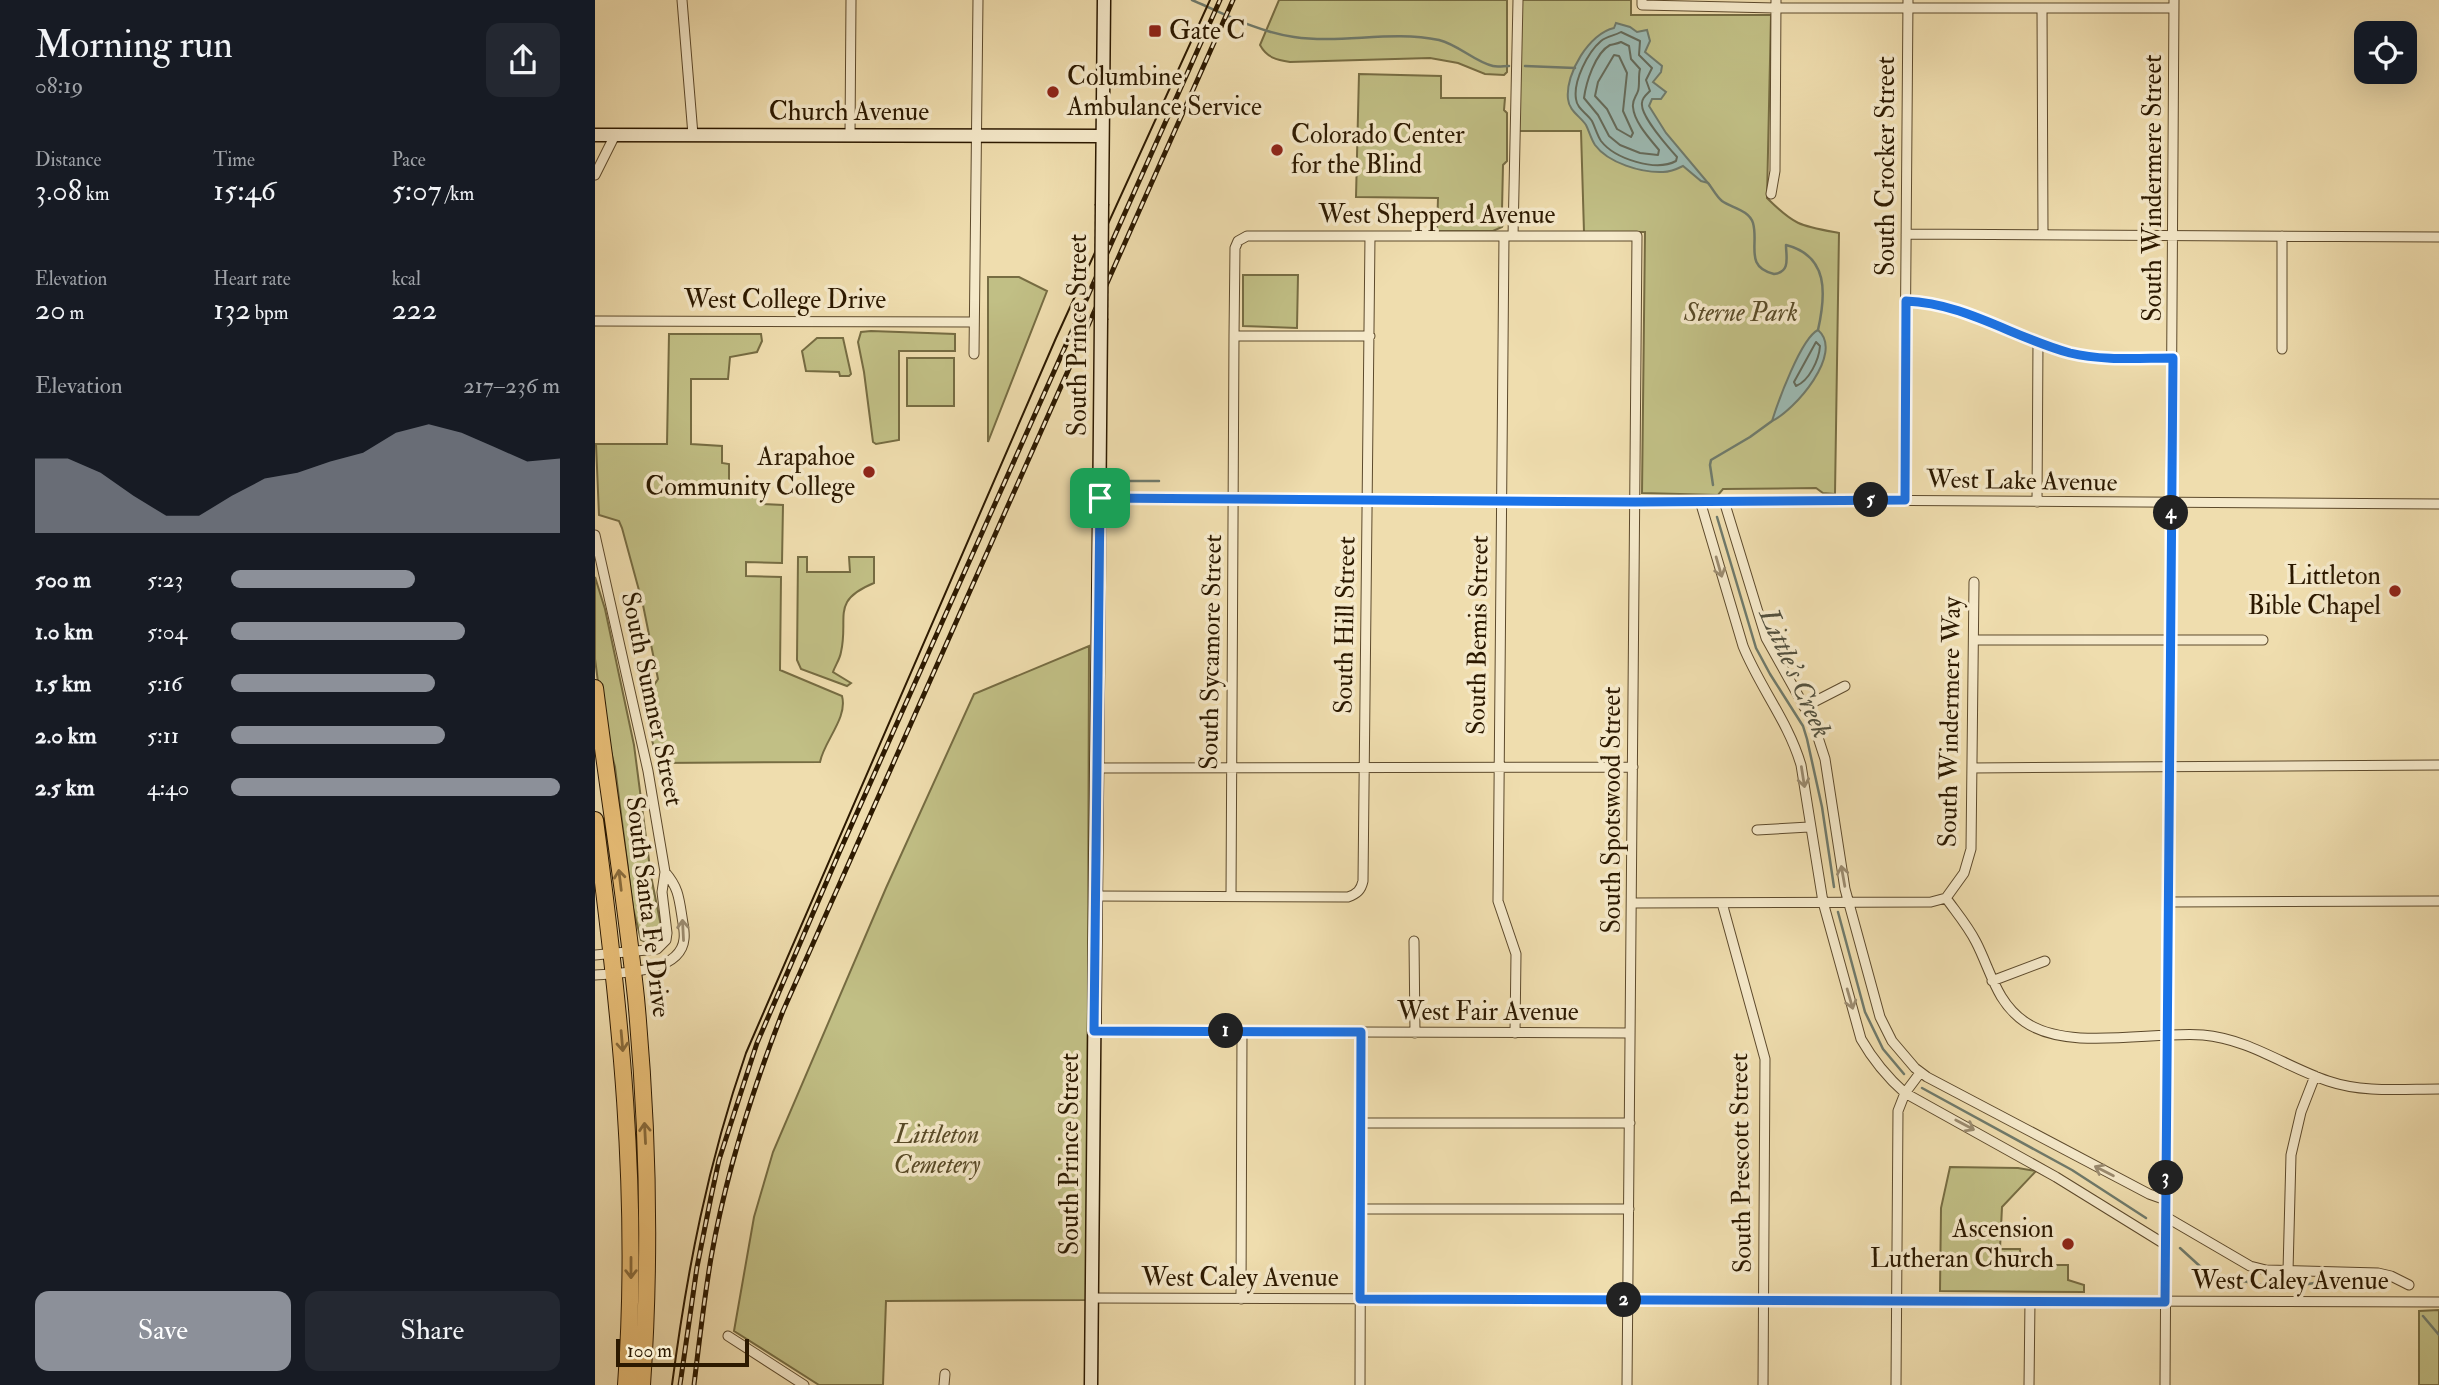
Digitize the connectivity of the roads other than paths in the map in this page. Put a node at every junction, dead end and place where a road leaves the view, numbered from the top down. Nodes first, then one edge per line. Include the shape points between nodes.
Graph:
1 (682, 0) edge
2 (851, 0) edge
3 (978, 0) edge
4 (1104, 0) edge
5 (1518, 0) edge
6 (1642, 2) edge
7 (1776, 4) edge
8 (1908, 4) edge
9 (2174, 4) edge
10 (2042, 8) junction
11 (977, 134) junction
12 (595, 135) edge
13 (615, 135) junction
14 (693, 135) junction
15 (850, 135) junction
16 (1102, 135) junction
17 (595, 174) edge
18 (1771, 194) dead end
19 (2043, 233) junction
20 (1906, 234) junction
21 (2174, 235) junction
22 (1370, 236) junction
23 (1509, 236) junction
24 (1637, 236) joint
25 (2282, 236) junction
26 (2439, 237) edge
27 (1238, 241) joint
28 (1906, 301) junction
29 (595, 321) edge
30 (974, 322) junction
31 (1234, 336) junction
32 (1370, 336) junction
33 (2038, 341) junction
34 (2282, 349) dead end
35 (974, 354) dead end
36 (2173, 358) junction
37 (1100, 498) junction
38 (1234, 500) junction
39 (1368, 500) junction
40 (1501, 500) junction
41 (1905, 500) junction
42 (1724, 501) junction
43 (1635, 502) junction
44 (1700, 502) junction
45 (2037, 502) junction
46 (2171, 503) junction
47 (2439, 503) edge
48 (595, 535) edge
49 (1974, 582) dead end
50 (1974, 640) junction
51 (2170, 640) junction
52 (2263, 640) dead end
53 (1845, 686) dead end
54 (595, 688) edge
55 (1804, 707) junction
56 (599, 759) edge
57 (2439, 765) edge
58 (1633, 767) junction
59 (1097, 768) junction
60 (1230, 768) junction
61 (1364, 768) junction
62 (1497, 768) junction
63 (1972, 768) junction
64 (2169, 768) junction
65 (595, 820) edge
66 (1809, 827) junction
67 (1757, 830) dead end
68 (665, 872) junction
69 (1095, 896) junction
70 (1231, 896) junction
71 (1946, 898) junction
72 (2439, 901) edge
73 (1823, 902) junction
74 (1849, 902) junction
75 (2168, 902) junction
76 (1632, 903) junction
77 (1722, 903) junction
78 (1414, 941) dead end
79 (630, 951) junction
80 (613, 953) junction
81 (595, 955) edge
82 (2045, 961) dead end
83 (633, 971) junction
84 (615, 973) junction
85 (595, 975) edge
86 (1992, 981) junction
87 (1094, 1031) junction
88 (1242, 1031) junction
89 (1361, 1032) junction
90 (1415, 1032) junction
91 (1515, 1032) junction
92 (1630, 1033) junction
93 (2167, 1036) junction
94 (1920, 1073) junction
95 (2315, 1076) junction
96 (2439, 1090) edge
97 (1905, 1093) junction
98 (1361, 1123) junction
99 (1630, 1123) junction
100 (2166, 1200) junction
101 (1360, 1209) junction
102 (1629, 1209) junction
103 (2166, 1217) junction
104 (2166, 1245) junction
105 (2288, 1271) junction
106 (2409, 1285) dead end
107 (1092, 1298) junction
108 (1241, 1299) junction
109 (1360, 1299) junction
110 (1628, 1300) junction
111 (1764, 1300) junction
112 (1896, 1301) junction
113 (2030, 1301) junction
114 (2165, 1302) junction
115 (2439, 1302) edge
116 (728, 1336) dead end
117 (945, 1374) dead end
118 (626, 1385) edge
119 (642, 1385) edge
120 (804, 1385) edge
121 (944, 1385) edge
122 (1091, 1385) edge
123 (1360, 1385) edge
124 (1627, 1385) edge
125 (1763, 1385) edge
126 (1896, 1385) edge
127 (2029, 1385) edge
128 (2165, 1385) edge

1 - 14 street
2 - 15 street
3 - 11 street
4 - 16 street, South Prince Street
5 - 23 street, South Bemis Street
6 - 7 street
7 - 8 street
7 - 18 street via 1776,170
8 - 10 street
8 - 20 street, South Crocker Street
9 - 10 street
9 - 21 street, South Windermere Street
10 - 19 street
11 - 15 street, Church Avenue
11 - 16 street, Church Avenue
11 - 30 street
12 - 13 street, Church Avenue
13 - 14 street, Church Avenue
13 - 17 street
14 - 15 street, Church Avenue
16 - 37 street, South Prince Street, bridge
19 - 20 street
19 - 21 street
20 - 28 street, South Crocker Street
21 - 25 street
21 - 36 street, South Windermere Street
22 - 23 street, West Shepperd Avenue
22 - 27 street, West Shepperd Avenue via 1248,236
22 - 32 street, South Hill Street
23 - 24 street, West Shepperd Avenue
23 - 40 street, South Bemis Street
24 - 43 street, South Spotswood Street
25 - 26 street
25 - 34 street
27 - 31 street, South Sycamore Street
28 - 33 street via 1952,307
28 - 41 street, South Crocker Street
29 - 30 street, West College Drive
30 - 35 street
31 - 32 street
31 - 38 street, South Sycamore Street
32 - 39 street, South Hill Street
33 - 36 street via 2083,355
33 - 45 street
36 - 46 street, South Windermere Street
37 - 38 street, West Lake Avenue
37 - 59 street, South Prince Street
38 - 39 street, West Lake Avenue
38 - 60 street, South Sycamore Street
39 - 40 street, West Lake Avenue
39 - 61 street, South Hill Street
40 - 43 street, West Lake Avenue
40 - 62 street, South Bemis Street
41 - 42 street, West Lake Avenue
41 - 45 street, West Lake Avenue
42 - 44 street, West Lake Avenue
42 - 55 street via 1766,638
43 - 44 street, West Lake Avenue
43 - 58 street, South Spotswood Street
44 -> 66 street via 1746,654 1796,747
45 - 46 street, West Lake Avenue
46 - 47 street, West Lake Avenue
46 - 51 street, South Windermere Street
48 - 68 street, South Sumner Street via 639,725
49 - 50 street, South Windermere Way
50 - 51 street
50 - 63 street, South Windermere Way
51 - 52 street
51 - 64 street, South Windermere Street
53 - 55 street
54 - 56 highway, South Santa Fe Drive
74 -> 55 street via 1825,759
79 -> 56 highway, South Santa Fe Drive
57 - 64 street
58 - 62 street
58 - 76 street, South Spotswood Street
59 - 60 street
59 - 69 street, South Prince Street
60 - 61 street
60 - 70 street, South Sycamore Street
61 - 62 street
61 - 70 street, South Hill Street via 1363,881 1356,895
62 - 91 street, South Bemis Street via 1497,901 1516,954
63 - 64 street
63 - 71 street, South Windermere Way via 1969,860
64 - 75 street, South Windermere Street
65 - 80 highway, South Santa Fe Drive
66 - 67 street
66 - 73 street
68 - 79 street, South Sumner Street via 661,892 666,940 657,949
83 -> 68 street, South Sumner Street via 666,964 683,945 676,886
69 - 70 street
69 - 87 street, South Prince Street
71 - 74 street
71 - 86 street via 1977,942
72 - 75 street
73 - 74 street
73 - 77 street
73 -> 97 street via 1861,1039 1886,1076
74 - 94 street via 1880,1017 1892,1041
75 - 93 street, South Windermere Street
76 - 77 street
76 - 92 street, South Spotswood Street
77 - 111 street, South Prescott Street via 1765,1059
78 - 90 street
79 - 80 street, South Sumner Street
79 - 83 highway, South Santa Fe Drive
80 - 81 street, South Sumner Street
80 - 84 highway, South Santa Fe Drive
82 - 86 street
83 - 84 street, South Sumner Street
119 -> 83 highway, South Santa Fe Drive via 649,1213
84 - 85 street, South Sumner Street
84 -> 118 highway, South Santa Fe Drive via 631,1214
86 - 93 street via 2017,1016 2050,1034
87 - 88 street, West Fair Avenue
87 - 107 street, South Prince Street
88 - 89 street, West Fair Avenue
88 - 108 street
89 - 90 street, West Fair Avenue
89 - 98 street
90 - 91 street, West Fair Avenue
91 - 92 street, West Fair Avenue
92 - 99 street, South Spotswood Street
93 - 95 street via 2224,1038
93 - 100 street, South Windermere Street
94 - 97 street
100 -> 94 street
95 - 96 street via 2364,1089
95 - 105 street via 2291,1155
97 -> 104 street
97 - 112 street via 1898,1111
98 - 99 street
98 - 101 street
99 - 102 street, South Spotswood Street
100 - 103 street, South Windermere Street
101 - 102 street
101 - 109 street
102 - 110 street, South Spotswood Street
103 - 104 street, South Windermere Street
103 - 105 street via 2250,1266
104 - 114 street, South Windermere Street
105 - 106 street via 2378,1273
107 - 108 street, West Caley Avenue
107 - 122 street, South Prince Street
108 - 109 street, West Caley Avenue
109 - 110 street, West Caley Avenue
109 - 123 street
110 - 111 street, West Caley Avenue
110 - 124 street, South Spotswood Street
111 - 112 street, West Caley Avenue
111 - 125 street, South Prescott Street
112 - 113 street, West Caley Avenue
112 - 126 street
113 - 114 street, West Caley Avenue
113 - 127 street
114 - 115 street, West Caley Avenue
114 - 128 street, South Windermere Street
116 - 120 street
117 - 121 street

